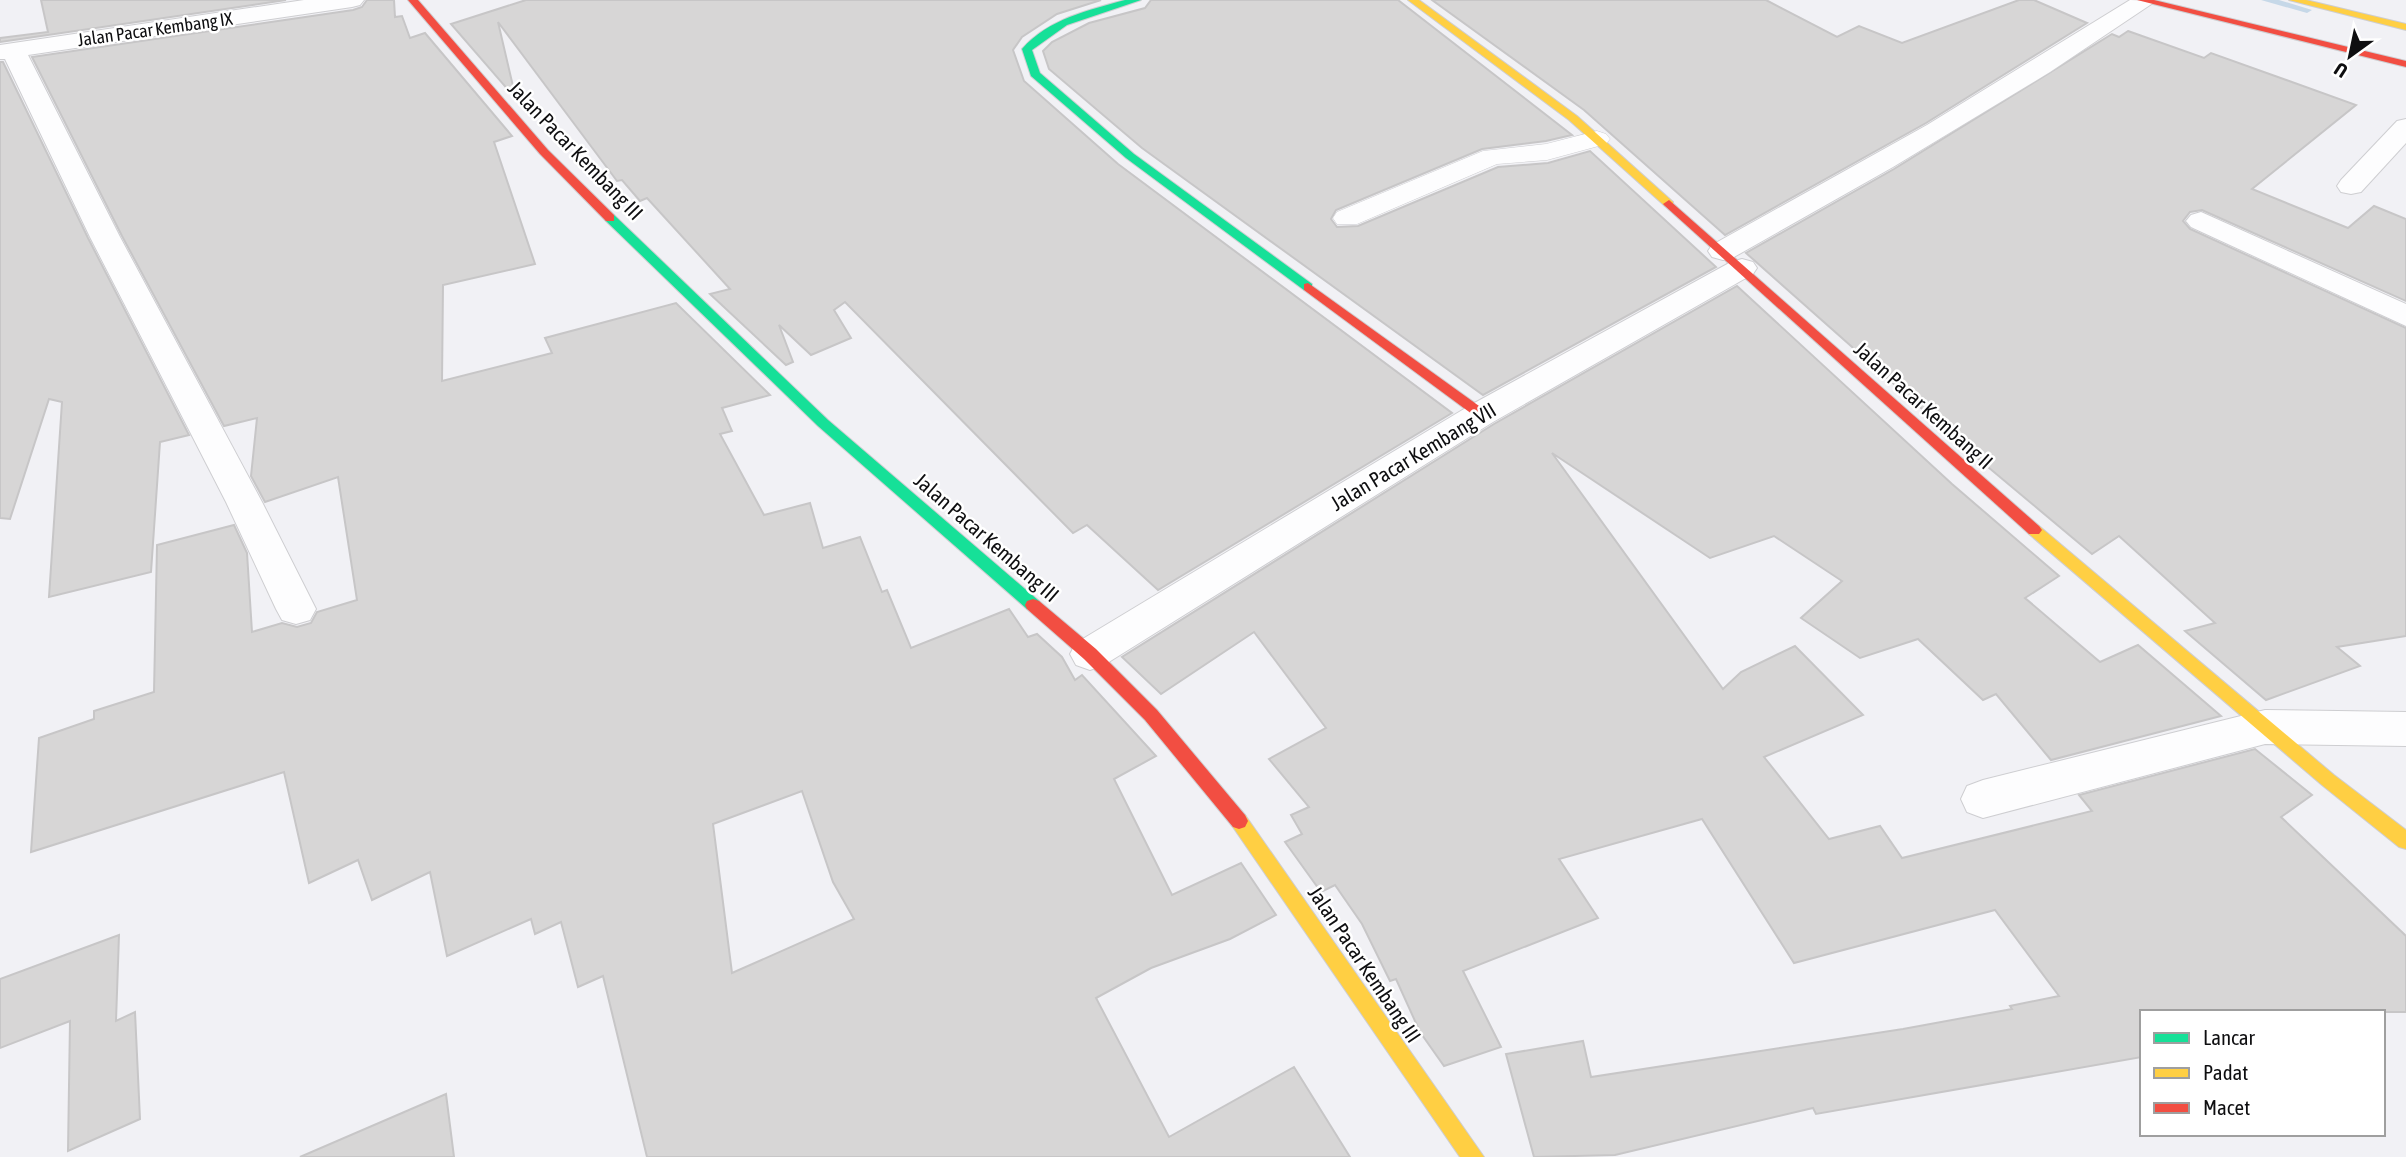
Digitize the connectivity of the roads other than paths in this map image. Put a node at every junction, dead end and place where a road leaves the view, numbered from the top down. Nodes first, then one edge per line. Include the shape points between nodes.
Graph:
1 (352, 0) edge
2 (413, 0) edge
3 (1136, 0) edge
4 (1413, 0) edge
5 (2143, 0) edge
6 (2294, 0) edge
7 (2406, 27) edge
8 (7, 51) edge
9 (2406, 64) edge
10 (2406, 127) edge
11 (1597, 139) junction
12 (2351, 186) dead end
13 (1347, 218) dead end
14 (2201, 221) dead end
15 (1733, 260) junction
16 (2406, 316) edge
17 (1481, 414) junction
18 (296, 609) dead end
19 (1090, 654) junction
20 (2265, 727) junction
21 (2406, 729) edge
22 (1983, 799) dead end
23 (2406, 841) edge
24 (1473, 1157) edge

1 - 8 street, Jalan Pacar Kembang IX
2 - 19 street, Jalan Pacar Kembang III via 525,131 649,257 823,424
3 - 17 street via 1048,30 1033,40 1027,49 1035,74 1130,156
4 - 11 street, Jalan Pacar Kembang II
5 - 9 street via 2265,24
5 - 15 street, Jalan Pacar Kembang VII
6 - 7 street
8 - 18 street via 255,519
10 - 12 street
11 - 13 lane via 1548,152 1492,157
11 - 15 street, Jalan Pacar Kembang II
14 - 16 street
15 - 17 street, Jalan Pacar Kembang VII
15 - 20 street, Jalan Pacar Kembang II via 1966,473
17 - 19 street, Jalan Pacar Kembang VII
19 - 24 street, Jalan Pacar Kembang III via 1159,725 1252,837
20 - 21 street
20 - 22 street
20 - 23 street, Jalan Pacar Kembang II

